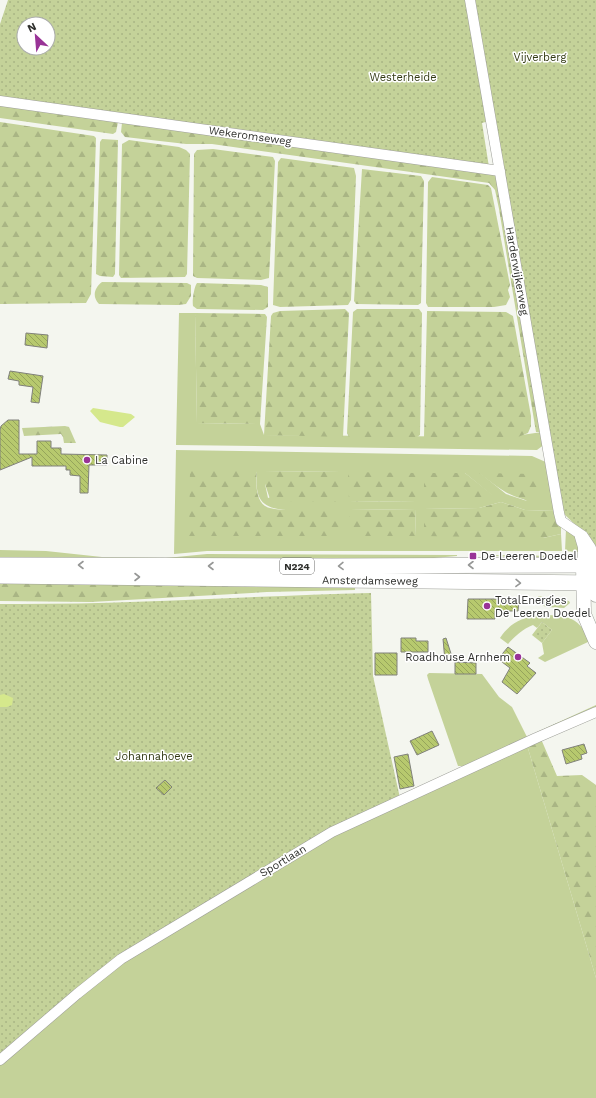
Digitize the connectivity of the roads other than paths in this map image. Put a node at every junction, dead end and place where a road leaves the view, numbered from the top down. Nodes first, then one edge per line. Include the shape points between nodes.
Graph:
1 (470, 0) edge
2 (0, 101) edge
3 (500, 171) junction
4 (0, 565) edge
5 (591, 565) edge
6 (0, 576) edge
7 (591, 583) edge
8 (596, 595) edge
9 (596, 602) edge
10 (596, 607) edge
11 (596, 642) edge
12 (596, 712) edge
13 (0, 1060) edge

1 - 3 street, Harderwijkerweg
2 - 3 street, Wekeromseweg
3 - 5 street, Harderwijkerweg via 559,513 561,521 579,533 591,548
5 -> 4 main road, Amsterdamseweg / N224
5 - 7 main road
6 -> 7 main road, Amsterdamseweg / N224
7 - 8 main road
7 - 11 main road via 584,614
9 - 10 main road
12 - 13 street, Sportlaan via 326,836 121,959

